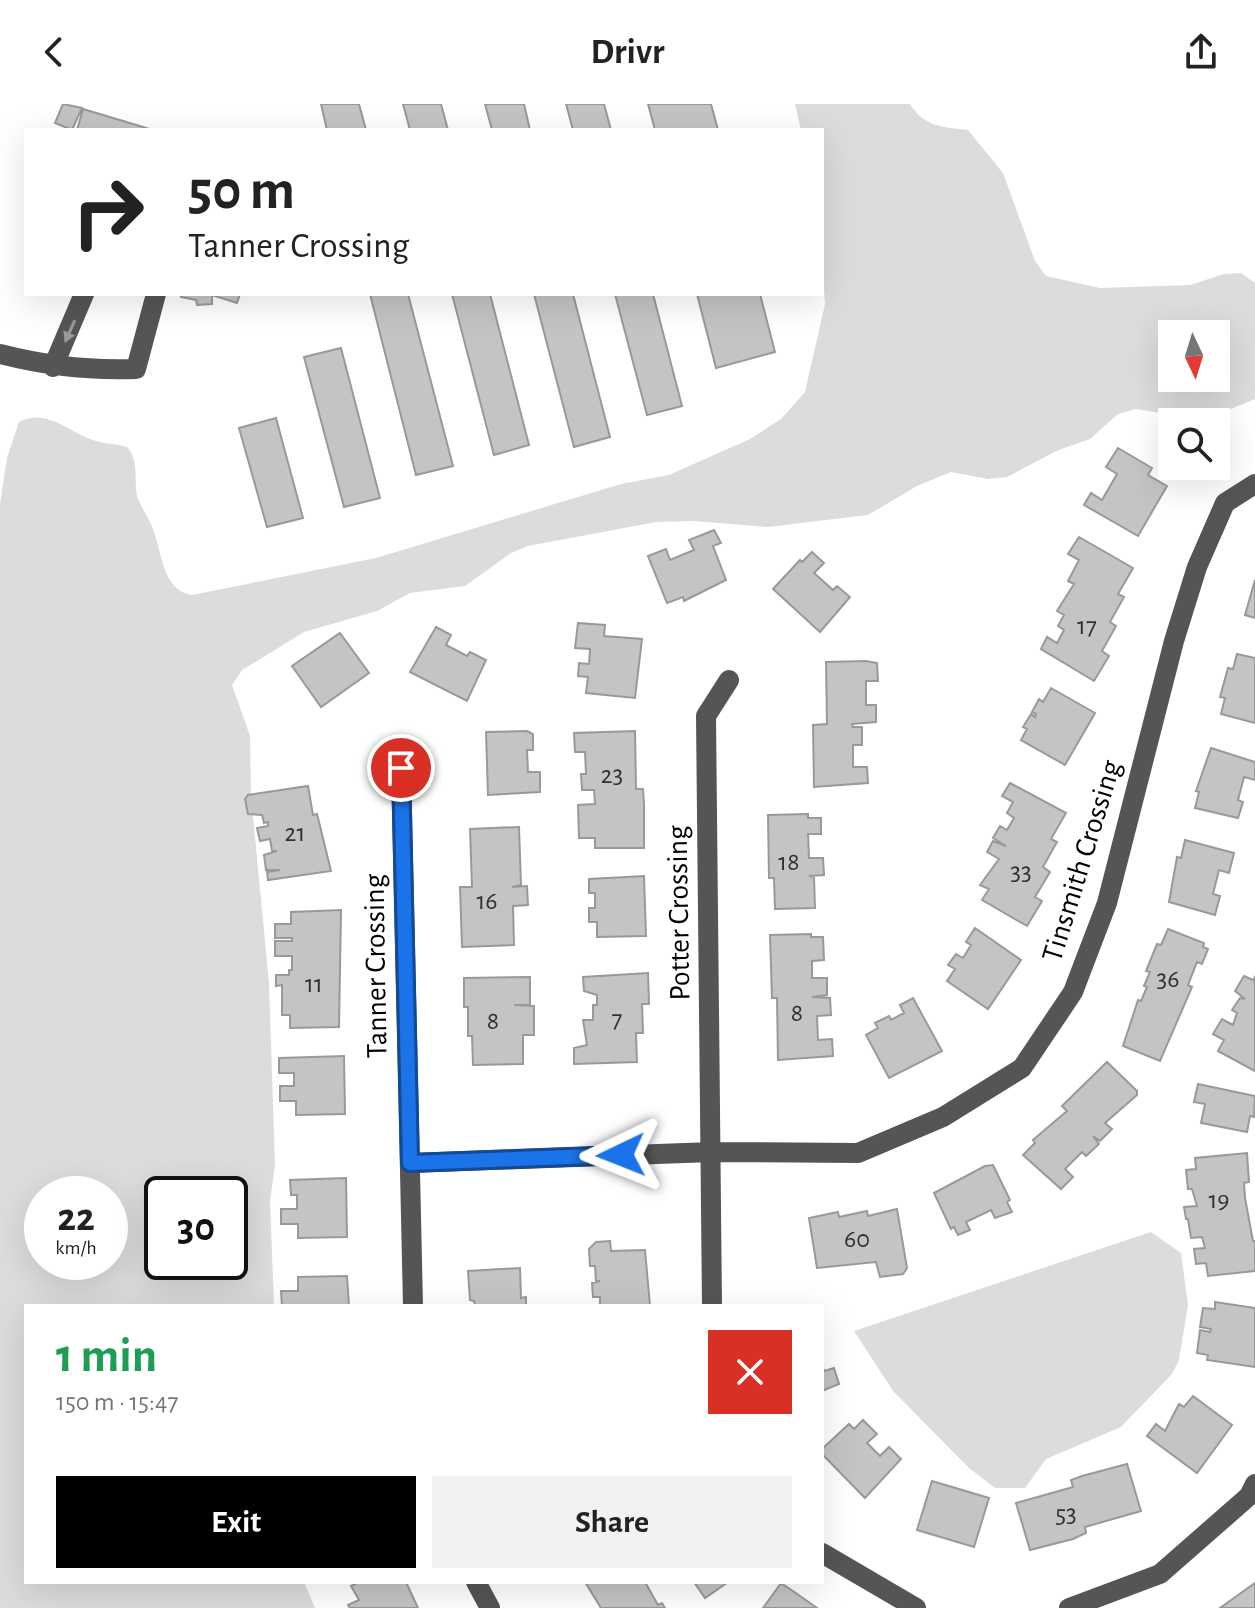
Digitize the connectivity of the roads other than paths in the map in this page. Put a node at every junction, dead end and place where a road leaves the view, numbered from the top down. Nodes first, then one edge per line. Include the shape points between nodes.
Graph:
1 (83, 296) edge
2 (155, 296) edge
3 (0, 354) edge
4 (53, 367) junction
5 (1255, 484) edge
6 (729, 680) dead end
7 (401, 768) dead end
8 (712, 1152) junction
9 (410, 1163) junction
10 (413, 1304) edge
11 (712, 1304) edge
12 (1255, 1484) edge
13 (824, 1554) edge
14 (477, 1584) edge
15 (490, 1608) edge
16 (916, 1608) edge
17 (1069, 1608) edge

1 -> 4 street
2 - 4 street via 136,369
3 - 4 street
5 - 8 street, Tinsmith Crossing via 1225,503 1197,567 1107,903 1073,992 1022,1068 943,1117 858,1153
6 - 8 street, Potter Crossing via 706,716
7 - 9 street, Tanner Crossing
8 - 9 street, Tinsmith Crossing
8 - 11 street, Potter Crossing
9 - 10 street, Tanner Crossing
12 - 17 street via 1249,1496 1160,1574
13 - 16 street
14 - 15 street

